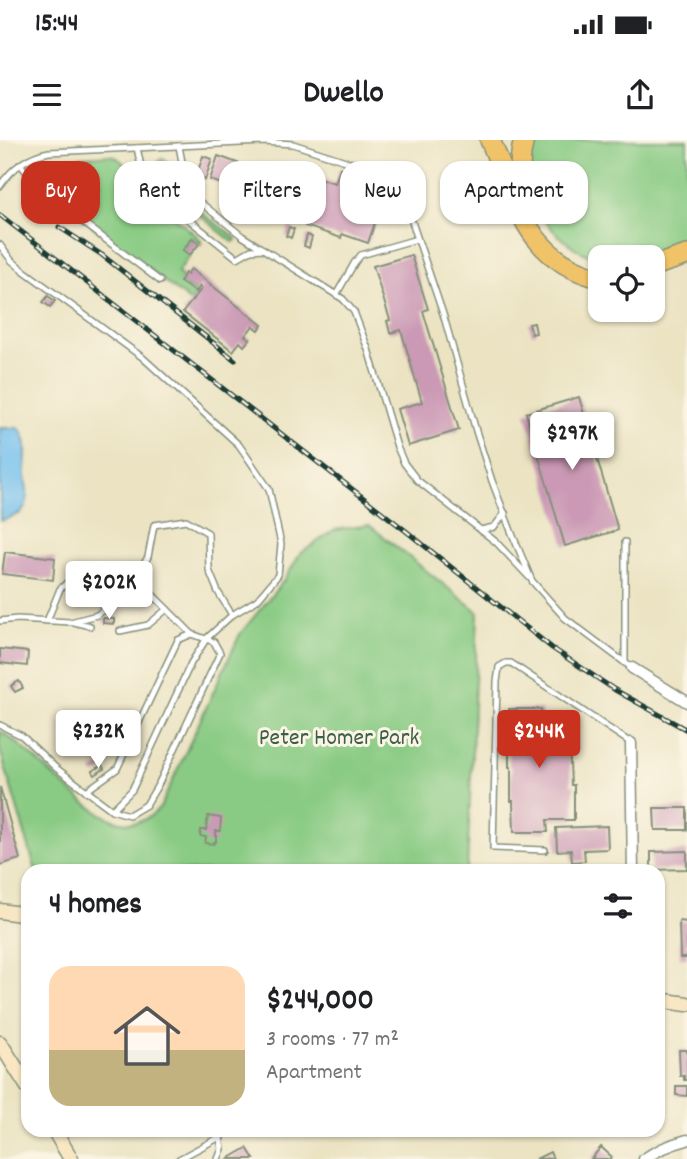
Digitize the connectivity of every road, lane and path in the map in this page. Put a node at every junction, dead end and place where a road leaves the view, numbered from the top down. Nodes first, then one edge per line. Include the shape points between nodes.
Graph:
1 (489, 140) edge
2 (524, 140) edge
3 (179, 146) junction
4 (137, 148) junction
5 (20, 164) junction
6 (0, 186) edge
7 (418, 239) junction
8 (0, 245) edge
9 (262, 249) junction
10 (687, 255) edge
11 (588, 261) edge
12 (665, 263) edge
13 (687, 269) edge
14 (588, 274) edge
15 (665, 275) edge
16 (160, 281) dead end
17 (336, 295) junction
18 (505, 513) junction
19 (481, 530) junction
20 (625, 542) dead end
21 (134, 580) junction
22 (533, 581) junction
23 (167, 609) junction
24 (232, 615) junction
25 (0, 621) edge
26 (47, 621) junction
27 (70, 622) junction
28 (90, 626) dead end
29 (120, 631) dead end
30 (192, 634) junction
31 (207, 638) junction
32 (629, 666) junction
33 (687, 702) edge
34 (0, 725) edge
35 (631, 743) joint
36 (86, 791) junction
37 (112, 810) junction
38 (545, 850) dead end
39 (633, 864) edge
40 (14, 913) edge
41 (0, 921) edge
42 (665, 1001) edge
43 (687, 1004) edge
44 (0, 1043) edge
45 (21, 1076) edge
46 (58, 1137) edge
47 (220, 1137) joint
48 (687, 1140) edge
49 (71, 1159) edge
50 (179, 1159) edge
51 (218, 1159) edge
52 (644, 1159) edge

1 - 14 highway via 530,230 557,258
2 - 11 highway via 521,180 534,214 559,244
3 - 4 lane
3 - 7 lane via 279,143 358,165 397,188
3 - 9 lane via 185,178 196,199
4 - 5 lane via 49,152
4 - 9 lane via 146,182 154,192 237,258
5 - 6 lane
5 - 16 lane via 42,191
7 - 17 lane via 362,256
7 - 18 lane
8 - 24 lane via 17,265 171,383 239,445 269,489 281,544 278,575 257,600
9 - 17 lane
10 - 12 highway
13 - 15 highway
17 - 19 lane via 354,312 404,463 418,480
18 - 19 lane via 494,527
18 - 22 lane
19 - 22 lane
20 - 32 lane
21 - 23 lane
21 - 24 lane via 148,556 154,525 186,520 208,533 209,570
21 - 26 lane via 106,572 71,579 60,589
21 - 27 lane via 97,615
22 - 32 lane via 565,618
23 - 29 lane via 148,625
23 - 30 lane
24 - 31 lane
25 - 26 lane
26 - 27 lane
27 - 28 lane
30 - 31 lane
30 - 36 lane via 178,640 117,769
31 - 37 lane via 132,790
31 - 37 lane via 220,653 159,783 146,805 129,815
32 - 33 street
34 - 36 lane via 22,736
35 - 38 lane via 511,663 499,667 493,848
35 - 39 street
36 - 37 lane
40 - 41 main road
42 - 43 main road
44 - 45 main road
46 - 49 main road
47 - 50 lane
47 - 51 lane
48 - 52 street

